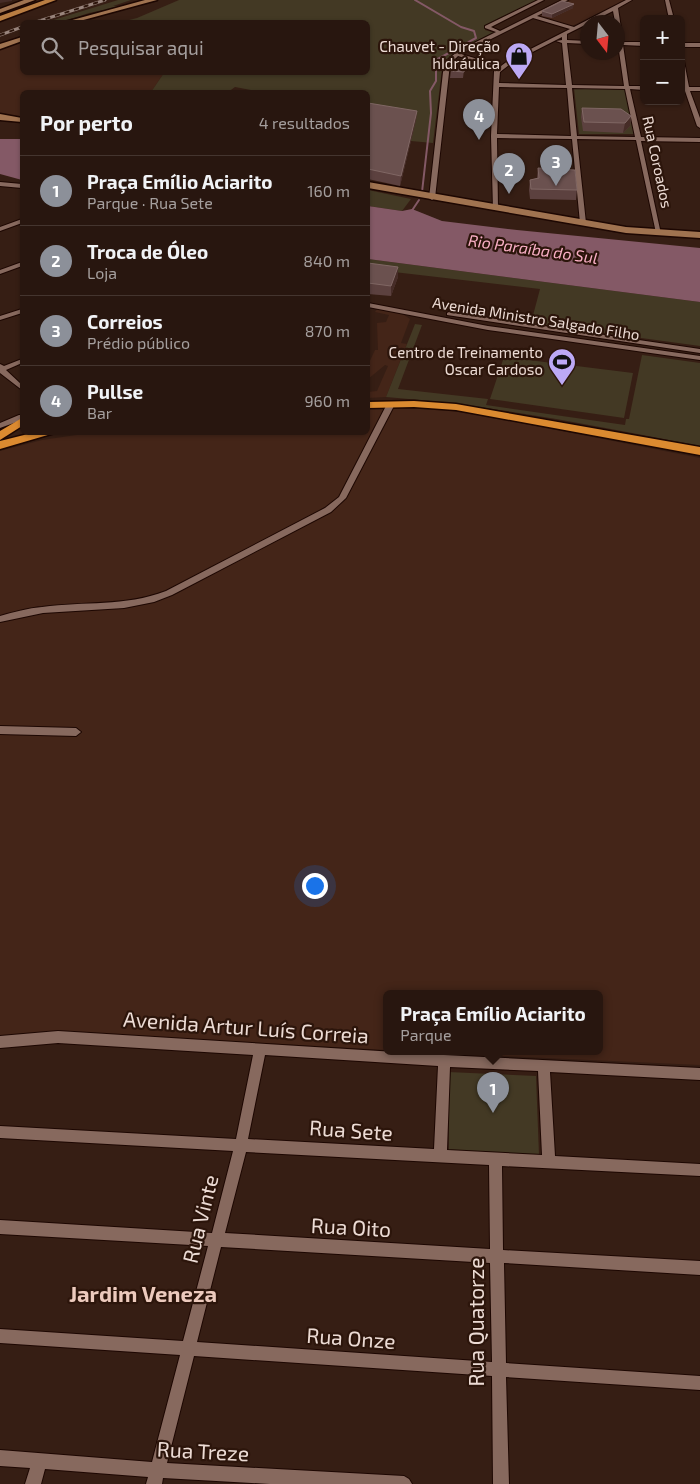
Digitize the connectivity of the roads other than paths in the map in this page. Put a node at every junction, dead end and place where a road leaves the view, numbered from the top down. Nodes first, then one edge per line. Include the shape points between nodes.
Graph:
1 (31, 0) edge
2 (44, 0) edge
3 (52, 0) edge
4 (153, 0) edge
5 (542, 0) edge
6 (566, 0) edge
7 (630, 0) edge
8 (667, 0) edge
9 (615, 8) junction
10 (1, 13) edge
11 (616, 15) edge
12 (671, 15) edge
13 (532, 16) junction
14 (77, 20) edge
15 (574, 28) junction
16 (499, 32) junction
17 (564, 34) junction
18 (20, 40) edge
19 (553, 40) junction
20 (564, 42) junction
21 (580, 43) edge
22 (625, 43) edge
23 (640, 44) edge
24 (685, 45) edge
25 (700, 45) edge
26 (0, 47) edge
27 (457, 54) junction
28 (623, 60) edge
29 (500, 67) junction
30 (496, 85) junction
31 (568, 86) junction
32 (628, 88) junction
33 (640, 88) edge
34 (685, 89) edge
35 (700, 89) edge
36 (685, 91) edge
37 (0, 117) edge
38 (20, 120) edge
39 (700, 126) edge
40 (494, 136) junction
41 (574, 137) junction
42 (639, 138) junction
43 (700, 140) edge
44 (0, 184) edge
45 (370, 185) edge
46 (20, 186) edge
47 (429, 197) junction
48 (495, 208) junction
49 (20, 222) edge
50 (583, 223) junction
51 (0, 229) edge
52 (659, 233) junction
53 (700, 235) edge
54 (20, 265) edge
55 (0, 272) edge
56 (370, 304) edge
57 (370, 304) edge
58 (20, 312) edge
59 (0, 318) edge
60 (700, 351) edge
61 (700, 358) edge
62 (20, 363) edge
63 (0, 368) edge
64 (20, 386) edge
65 (391, 404) junction
66 (370, 405) edge
67 (20, 420) edge
68 (20, 421) edge
69 (0, 427) edge
70 (40, 435) edge
71 (0, 436) edge
72 (0, 445) edge
73 (700, 451) edge
74 (0, 619) edge
75 (0, 730) edge
76 (76, 732) dead end
77 (0, 1042) edge
78 (260, 1049) junction
79 (444, 1061) junction
80 (544, 1066) junction
81 (700, 1074) edge
82 (0, 1132) edge
83 (240, 1144) junction
84 (440, 1157) junction
85 (495, 1160) junction
86 (549, 1161) junction
87 (700, 1170) edge
88 (0, 1227) edge
89 (217, 1240) junction
90 (498, 1256) junction
91 (700, 1268) edge
92 (0, 1336) edge
93 (188, 1349) junction
94 (497, 1370) junction
95 (700, 1383) edge
96 (0, 1458) edge
97 (40, 1460) junction
98 (155, 1477) edge
99 (273, 1481) edge
100 (34, 1484) edge
101 (404, 1484) edge
102 (501, 1484) edge

1 - 10 street
2 - 10 main road
3 - 10 main road
4 - 14 street
5 - 16 street via 487,27
6 - 13 street
7 - 9 street
8 - 12 street
9 - 11 street, Rua Coroados
9 - 15 street
13 - 15 street
13 - 16 street
15 - 17 street
16 - 27 street
17 - 19 street
17 - 20 street
18 - 26 street
19 - 20 street
19 - 29 street
20 - 21 street
20 - 31 street
22 - 23 street
24 - 25 street
27 - 29 street
27 - 47 street via 445,67
28 - 32 street, Rua Coroados
29 - 30 street via 496,73
30 - 31 street
30 - 40 street
31 - 32 street
31 - 41 street
32 - 33 street
32 - 42 street, Rua Coroados
34 - 35 street
36 - 39 street
37 - 38 street
40 - 41 street
40 - 48 street
41 - 42 street
41 - 50 street
42 - 43 street
42 - 52 street, Rua Coroados
44 - 46 street
45 - 47 street
47 - 48 street
48 - 50 street
49 - 51 street
50 - 52 street
52 - 53 street
54 - 55 street
56 - 60 street, Avenida Ministro Salgado Filho
57 - 61 street, Avenida Ministro Salgado Filho via 488,328
58 - 59 street
62 - 63 street
63 - 64 street
65 - 66 highway
65 - 73 highway via 477,410
65 - 74 street via 342,498 328,510 148,602 112,608 38,610
67 - 69 highway
68 - 71 highway
70 - 72 highway
75 - 76 street
77 - 78 street, Avenida Artur Luís Correia via 58,1037
78 - 79 street, Avenida Artur Luís Correia
78 - 83 street, Rua Vinte
79 - 80 street, Avenida Artur Luís Correia
79 - 84 street
80 - 81 street, Avenida Artur Luís Correia
80 - 86 street
82 - 83 street, Rua Sete
83 - 84 street, Rua Sete
83 - 89 street, Rua Vinte
84 - 85 street, Rua Sete
85 - 86 street, Rua Sete
85 - 90 street, Rua Quatorze
86 - 87 street, Rua Sete
88 - 89 street, Rua Oito
89 - 90 street, Rua Oito
89 - 93 street, Rua Vinte
90 - 91 street, Rua Oito
90 - 94 street, Rua Quatorze
92 - 93 street, Rua Onze
93 - 94 street, Rua Onze
93 - 98 street, Rua Vinte
94 - 95 street, Rua Onze
94 - 102 street, Rua Quatorze
96 - 97 street, Rua Treze
97 - 98 street, Rua Treze
97 - 100 street
98 - 99 street, Rua Treze
99 - 101 street, Rua Treze

